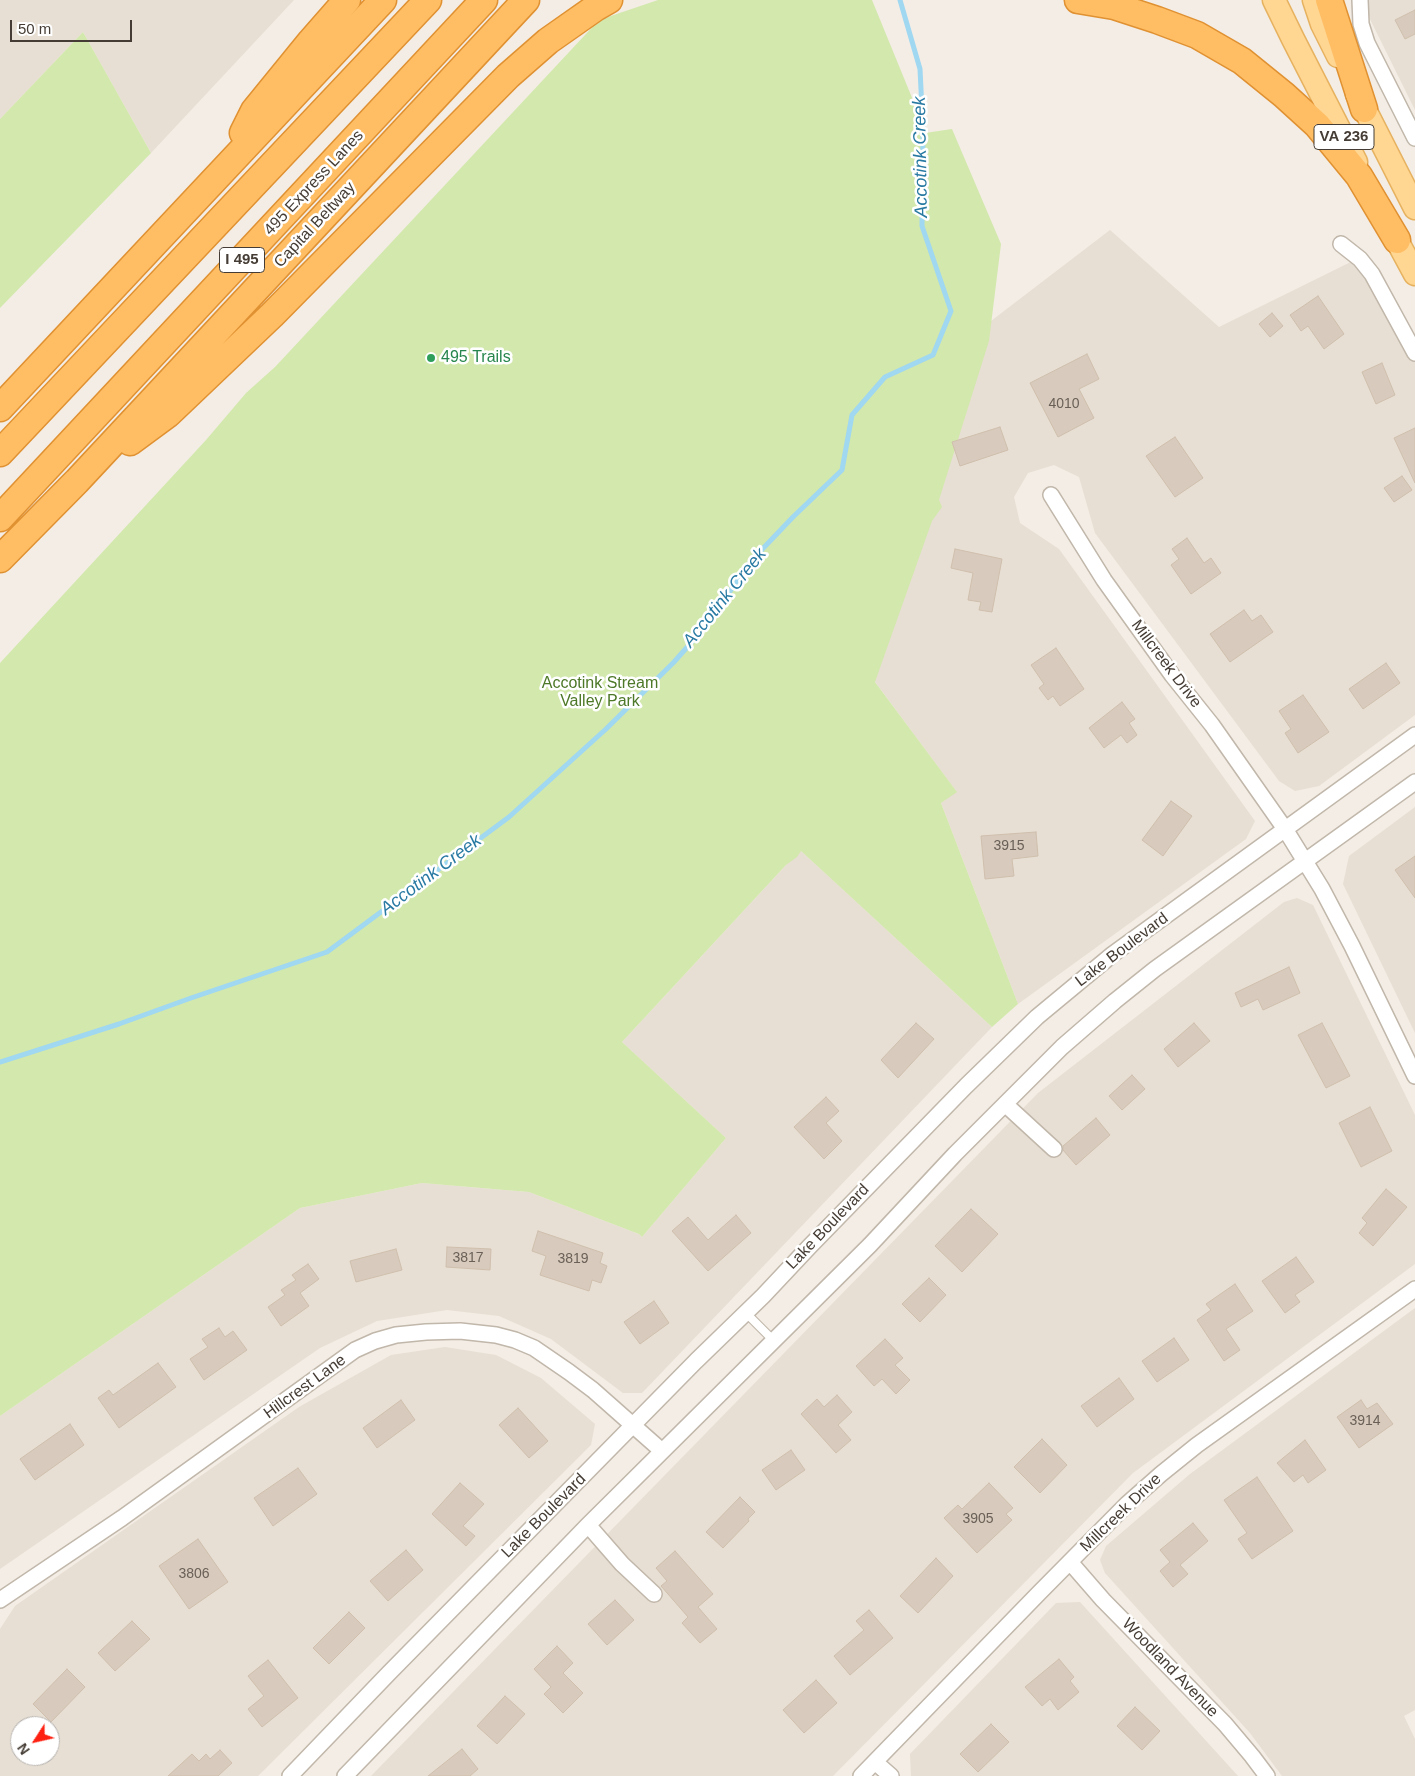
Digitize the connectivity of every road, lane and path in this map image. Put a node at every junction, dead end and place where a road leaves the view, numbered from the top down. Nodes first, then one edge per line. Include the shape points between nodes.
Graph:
1 (347, 0) edge
2 (383, 0) edge
3 (428, 0) edge
4 (484, 0) edge
5 (526, 0) edge
6 (574, 0) edge
7 (609, 0) edge
8 (1078, 0) edge
9 (1274, 0) edge
10 (1314, 0) edge
11 (1329, 0) edge
12 (1360, 0) edge
13 (1364, 109) junction
14 (462, 122) junction
15 (1415, 138) edge
16 (228, 164) junction
17 (1415, 208) edge
18 (1397, 240) junction
19 (1341, 244) dead end
20 (1415, 274) edge
21 (1415, 353) edge
22 (0, 408) edge
23 (0, 453) edge
24 (77, 481) junction
25 (1051, 495) dead end
26 (0, 518) edge
27 (0, 559) edge
28 (1415, 735) edge
29 (1415, 782) edge
30 (1285, 829) junction
31 (1305, 861) junction
32 (1415, 1076) edge
33 (1005, 1104) junction
34 (1054, 1150) dead end
35 (1415, 1289) edge
36 (746, 1313) junction
37 (774, 1341) junction
38 (634, 1426) junction
39 (662, 1451) junction
40 (588, 1525) junction
41 (1070, 1562) junction
42 (654, 1594) dead end
43 (0, 1600) edge
44 (875, 1762) junction
45 (290, 1776) edge
46 (345, 1776) edge
47 (861, 1776) edge
48 (890, 1776) edge
49 (1267, 1776) edge

1 - 16 highway via 254,111
2 - 16 highway
3 - 23 highway, I 495
4 - 26 highway, 495 Express Lanes / I 495
5 - 24 highway, Capital Beltway / I 495
6 - 14 highway
7 - 14 highway via 548,41
8 - 18 highway via 1114,6 1157,20 1197,36 1242,61 1317,125 1358,176
9 - 18 main road, VA 236
10 - 13 main road, VA 236 via 1322,24
11 - 13 highway
12 - 15 street via 1361,24 1367,43
13 - 17 main road, VA 236
14 - 24 highway via 348,239 168,414
16 - 22 highway
18 - 20 main road, VA 236
19 - 21 street via 1372,274
24 - 27 highway, Capital Beltway / I 495
25 - 30 street, Millcreek Drive via 1104,580
28 - 30 street, Lake Boulevard
29 - 31 street
30 - 31 street, Millcreek Drive
30 - 36 street, Lake Boulevard via 1113,954 1037,1017
31 - 32 street via 1356,955
31 - 33 street via 1115,1001
33 - 34 street
33 - 37 street
35 - 41 street, Millcreek Drive via 1196,1445 1127,1504
36 - 37 lane
36 - 38 street, Lake Boulevard
37 - 39 street
38 - 39 street, Hillcrest Lane
38 - 43 street, Hillcrest Lane via 569,1372 534,1348 515,1340 460,1331 382,1339 355,1350 122,1518
38 - 45 street, Lake Boulevard
39 - 40 street
40 - 42 street
40 - 46 street
41 - 44 street, Millcreek Drive
41 - 49 street, Woodland Avenue via 1224,1724
44 - 47 street, Millcreek Drive
44 - 48 street

